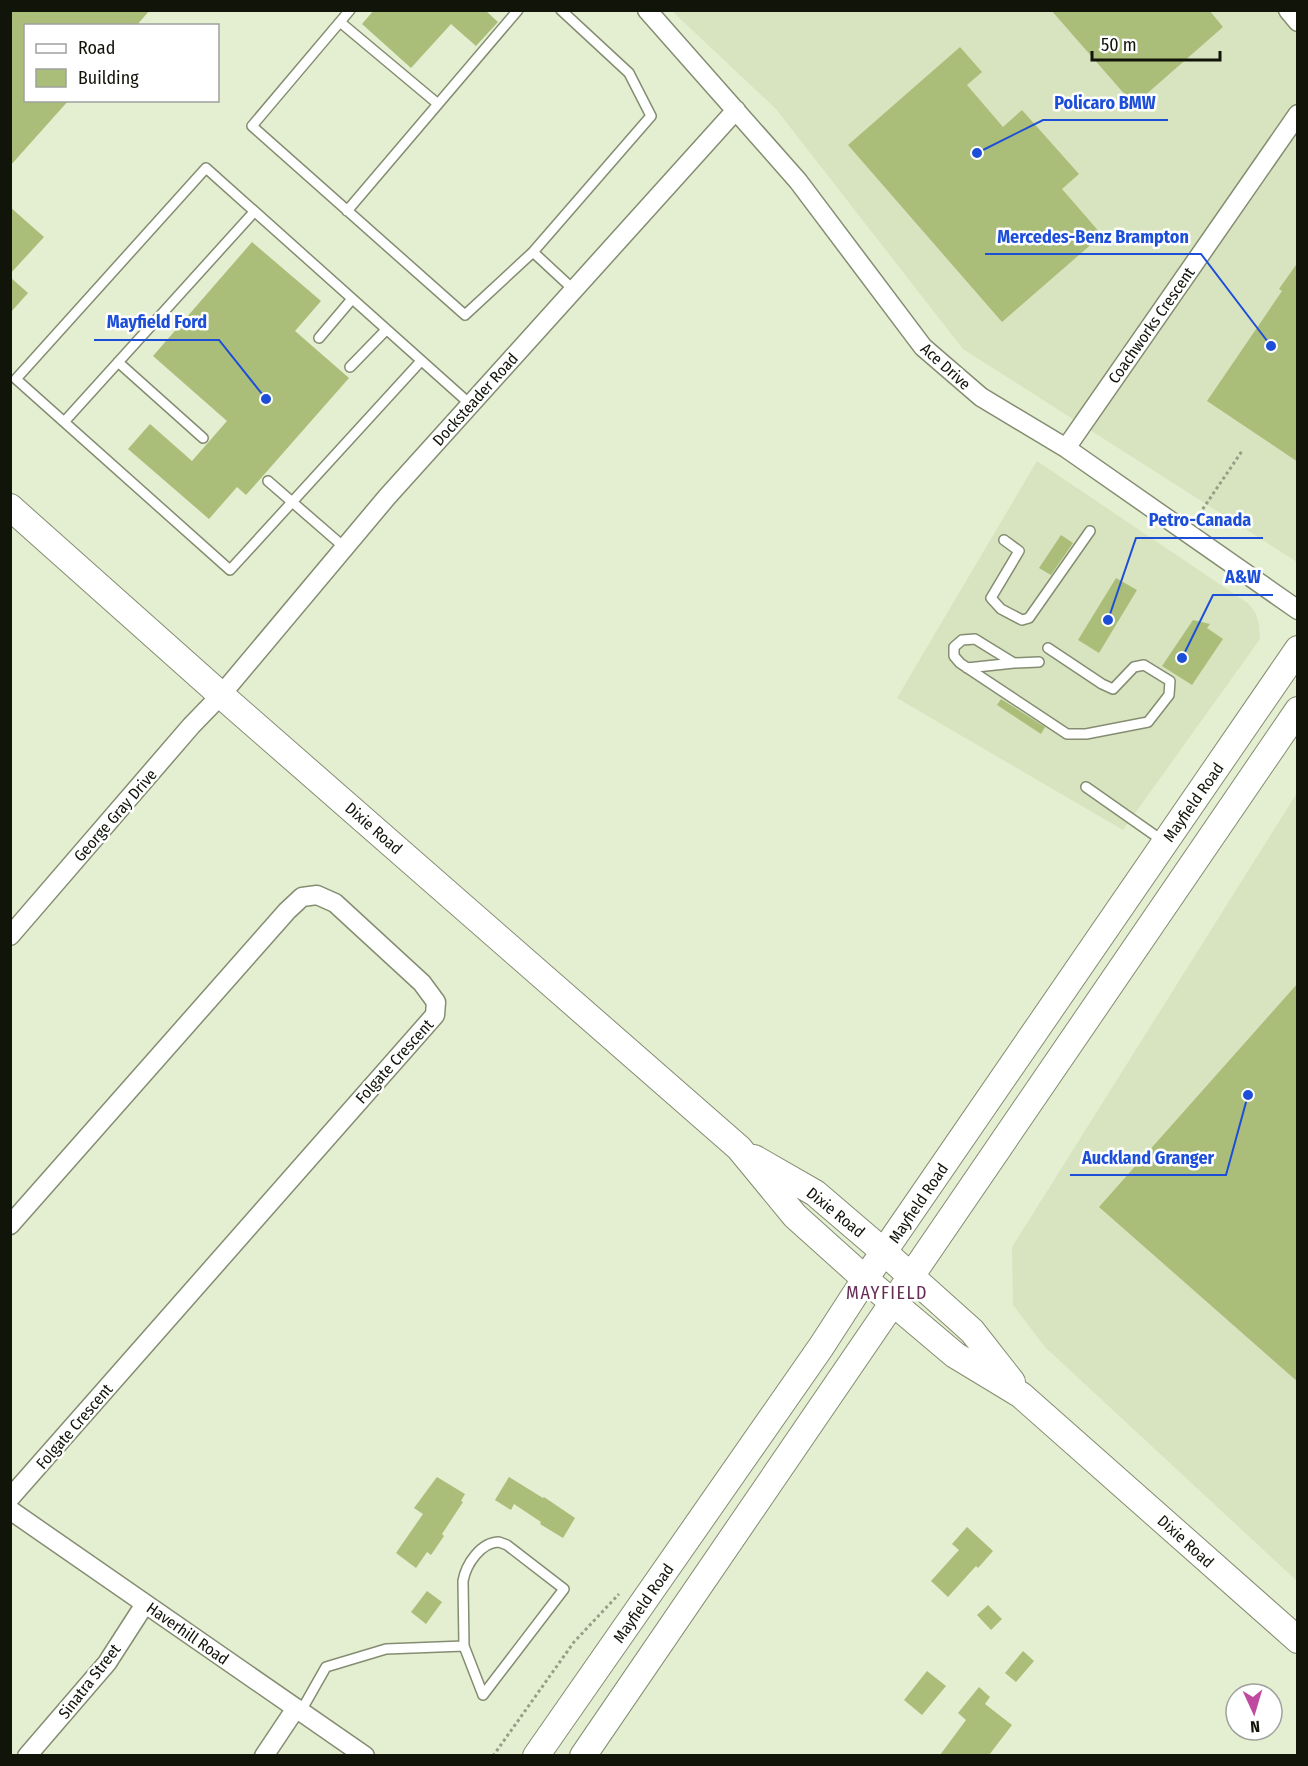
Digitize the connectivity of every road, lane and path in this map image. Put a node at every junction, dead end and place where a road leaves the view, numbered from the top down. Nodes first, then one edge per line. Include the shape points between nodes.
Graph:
1 (350, 10) edge
2 (518, 10) edge
3 (561, 10) edge
4 (647, 10) edge
5 (1288, 10) edge
6 (340, 22) junction
7 (1298, 22) edge
8 (438, 104) junction
9 (736, 110) junction
10 (1298, 114) edge
11 (348, 211) junction
12 (254, 212) junction
13 (533, 252) junction
14 (574, 290) junction
15 (352, 300) junction
16 (386, 330) junction
17 (318, 338) dead end
18 (421, 361) junction
19 (118, 363) junction
20 (350, 367) dead end
21 (470, 404) junction
22 (64, 422) junction
23 (203, 438) dead end
24 (1066, 448) junction
25 (1242, 451) dead end
26 (268, 481) dead end
27 (292, 502) junction
28 (10, 507) edge
29 (1090, 531) dead end
30 (1186, 533) junction
31 (1004, 540) dead end
32 (344, 548) junction
33 (1298, 610) edge
34 (1048, 648) dead end
35 (1298, 649) edge
36 (1039, 662) dead end
37 (1014, 663) junction
38 (967, 668) junction
39 (221, 695) junction
40 (1298, 710) edge
41 (1086, 787) dead end
42 (1165, 842) junction
43 (10, 936) edge
44 (739, 1148) junction
45 (10, 1225) edge
46 (884, 1252) junction
47 (911, 1276) junction
48 (865, 1279) junction
49 (893, 1302) junction
50 (1021, 1395) junction
51 (10, 1498) edge
52 (10, 1510) edge
53 (619, 1594) dead end
54 (146, 1604) junction
55 (1298, 1640) edge
56 (464, 1646) junction
57 (298, 1709) junction
58 (27, 1755) edge
59 (264, 1755) edge
60 (365, 1755) edge
61 (493, 1755) edge
62 (536, 1755) edge
63 (583, 1755) edge

1 - 6 lane
2 - 8 lane
3 - 13 lane via 629,73 651,116
4 - 9 street, Ace Drive
5 - 7 street
6 - 8 lane
6 - 11 lane via 252,126
8 - 11 lane
9 - 14 street, Docksteader Road
9 - 24 street, Ace Drive via 798,181 923,347 981,397
10 - 24 street, Coachworks Crescent
11 - 13 lane via 465,315
12 - 15 lane
12 - 19 lane
12 - 22 lane via 206,168 16,379
13 - 14 lane
14 - 21 street, Docksteader Road
15 - 16 lane
15 - 17 lane
16 - 18 lane
16 - 20 lane
18 - 21 lane
18 - 27 lane
19 - 22 lane
19 - 23 lane
21 - 32 street, Docksteader Road
22 - 27 lane via 230,570
24 - 30 street, Ace Drive
25 - 30 path
26 - 27 lane
27 - 32 lane
28 - 39 main road, Dixie Road
29 - 31 lane via 1029,618 1022,620 1001,609 991,598 1019,551
30 - 33 street, Ace Drive
32 - 39 street, Docksteader Road
34 - 38 lane via 1113,689 1134,667 1144,665 1170,681 1169,695 1148,722 1066,734
35 - 42 main road, Mayfield Road
36 - 37 lane
37 - 38 lane
37 - 38 lane via 975,639 962,640 954,647 954,656
39 - 43 street, George Gray Drive
39 - 44 main road, Dixie Road
40 - 47 main road, Mayfield Road
41 - 42 lane
42 - 46 main road, Mayfield Road
44 - 46 main road, Dixie Road via 815,1193
44 - 48 main road, Dixie Road via 795,1216
45 - 51 street, Folgate Crescent via 302,897 317,895 335,903 422,983 436,1002 435,1015
46 - 47 main road, Dixie Road
46 - 48 main road, Mayfield Road
47 - 49 main road, Mayfield Road
47 - 50 main road, Dixie Road via 972,1331
48 - 49 main road, Dixie Road
48 - 62 main road, Mayfield Road
49 - 50 main road, Dixie Road via 955,1355
49 - 63 main road, Mayfield Road
50 - 55 main road, Dixie Road
52 - 54 street, Haverhill Road
53 - 61 path via 574,1642
54 - 57 street, Haverhill Road
54 - 58 street, Sinatra Street via 106,1663
56 - 56 lane via 464,1576 486,1545 507,1545 564,1589 483,1695
56 - 57 lane via 386,1649 326,1667
57 - 59 street
57 - 60 street, Haverhill Road

